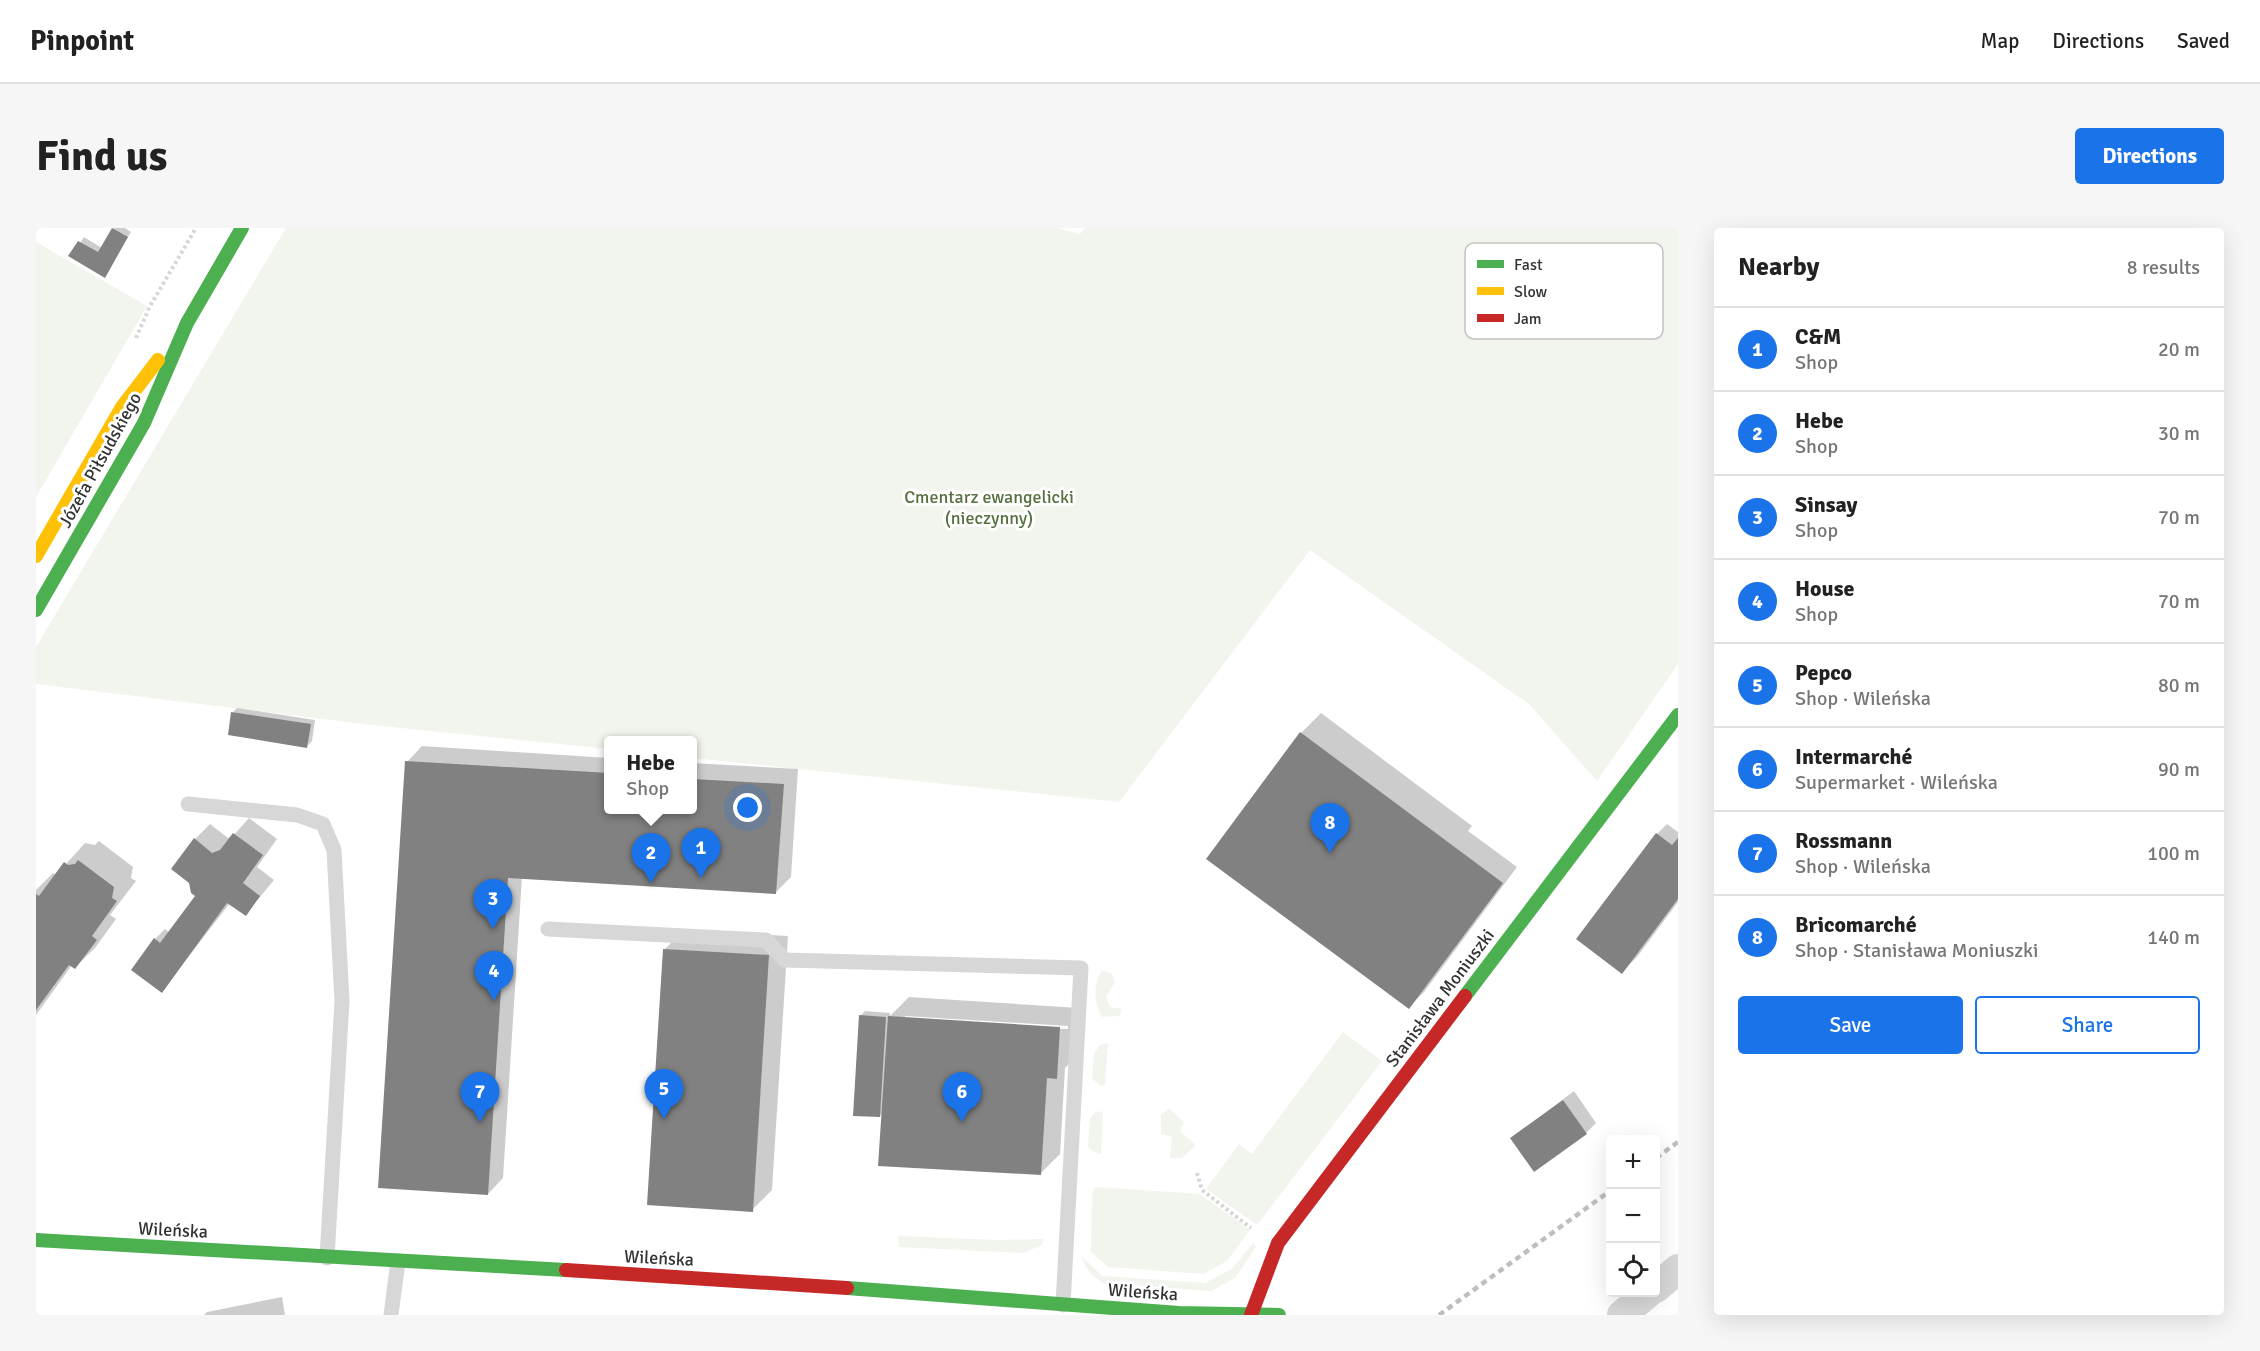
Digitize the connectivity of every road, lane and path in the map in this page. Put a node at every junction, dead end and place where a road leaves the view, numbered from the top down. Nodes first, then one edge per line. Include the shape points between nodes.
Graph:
1 (242, 228) edge
2 (187, 323) junction
3 (36, 556) edge
4 (36, 610) edge
5 (1678, 715) edge
6 (188, 804) dead end
7 (548, 929) dead end
8 (1197, 1173) dead end
9 (1259, 1234) dead end
10 (36, 1240) edge
11 (327, 1258) junction
12 (398, 1261) junction
13 (1678, 1269) edge
14 (1660, 1285) edge
15 (1644, 1297) edge
16 (1063, 1305) junction
17 (392, 1315) edge
18 (1251, 1315) edge
19 (1279, 1315) edge
20 (1622, 1315) edge

1 - 2 street, Józefa Piłsudskiego
2 - 3 street, Józefa Piłsudskiego via 122,407
2 - 4 street, Józefa Piłsudskiego via 144,423
5 - 18 street, Stanisława Moniuszki via 1278,1243
6 - 11 lane via 297,815 323,824 334,850 342,1001
7 - 16 lane via 766,940 785,960 1081,968
8 - 9 path via 1202,1190
10 - 11 street, Wileńska
11 - 12 street, Wileńska
12 - 16 street, Wileńska via 770,1282
12 - 17 lane
13 - 14 street
15 - 20 street
16 - 18 street, Wileńska
18 - 19 street, Wileńska

